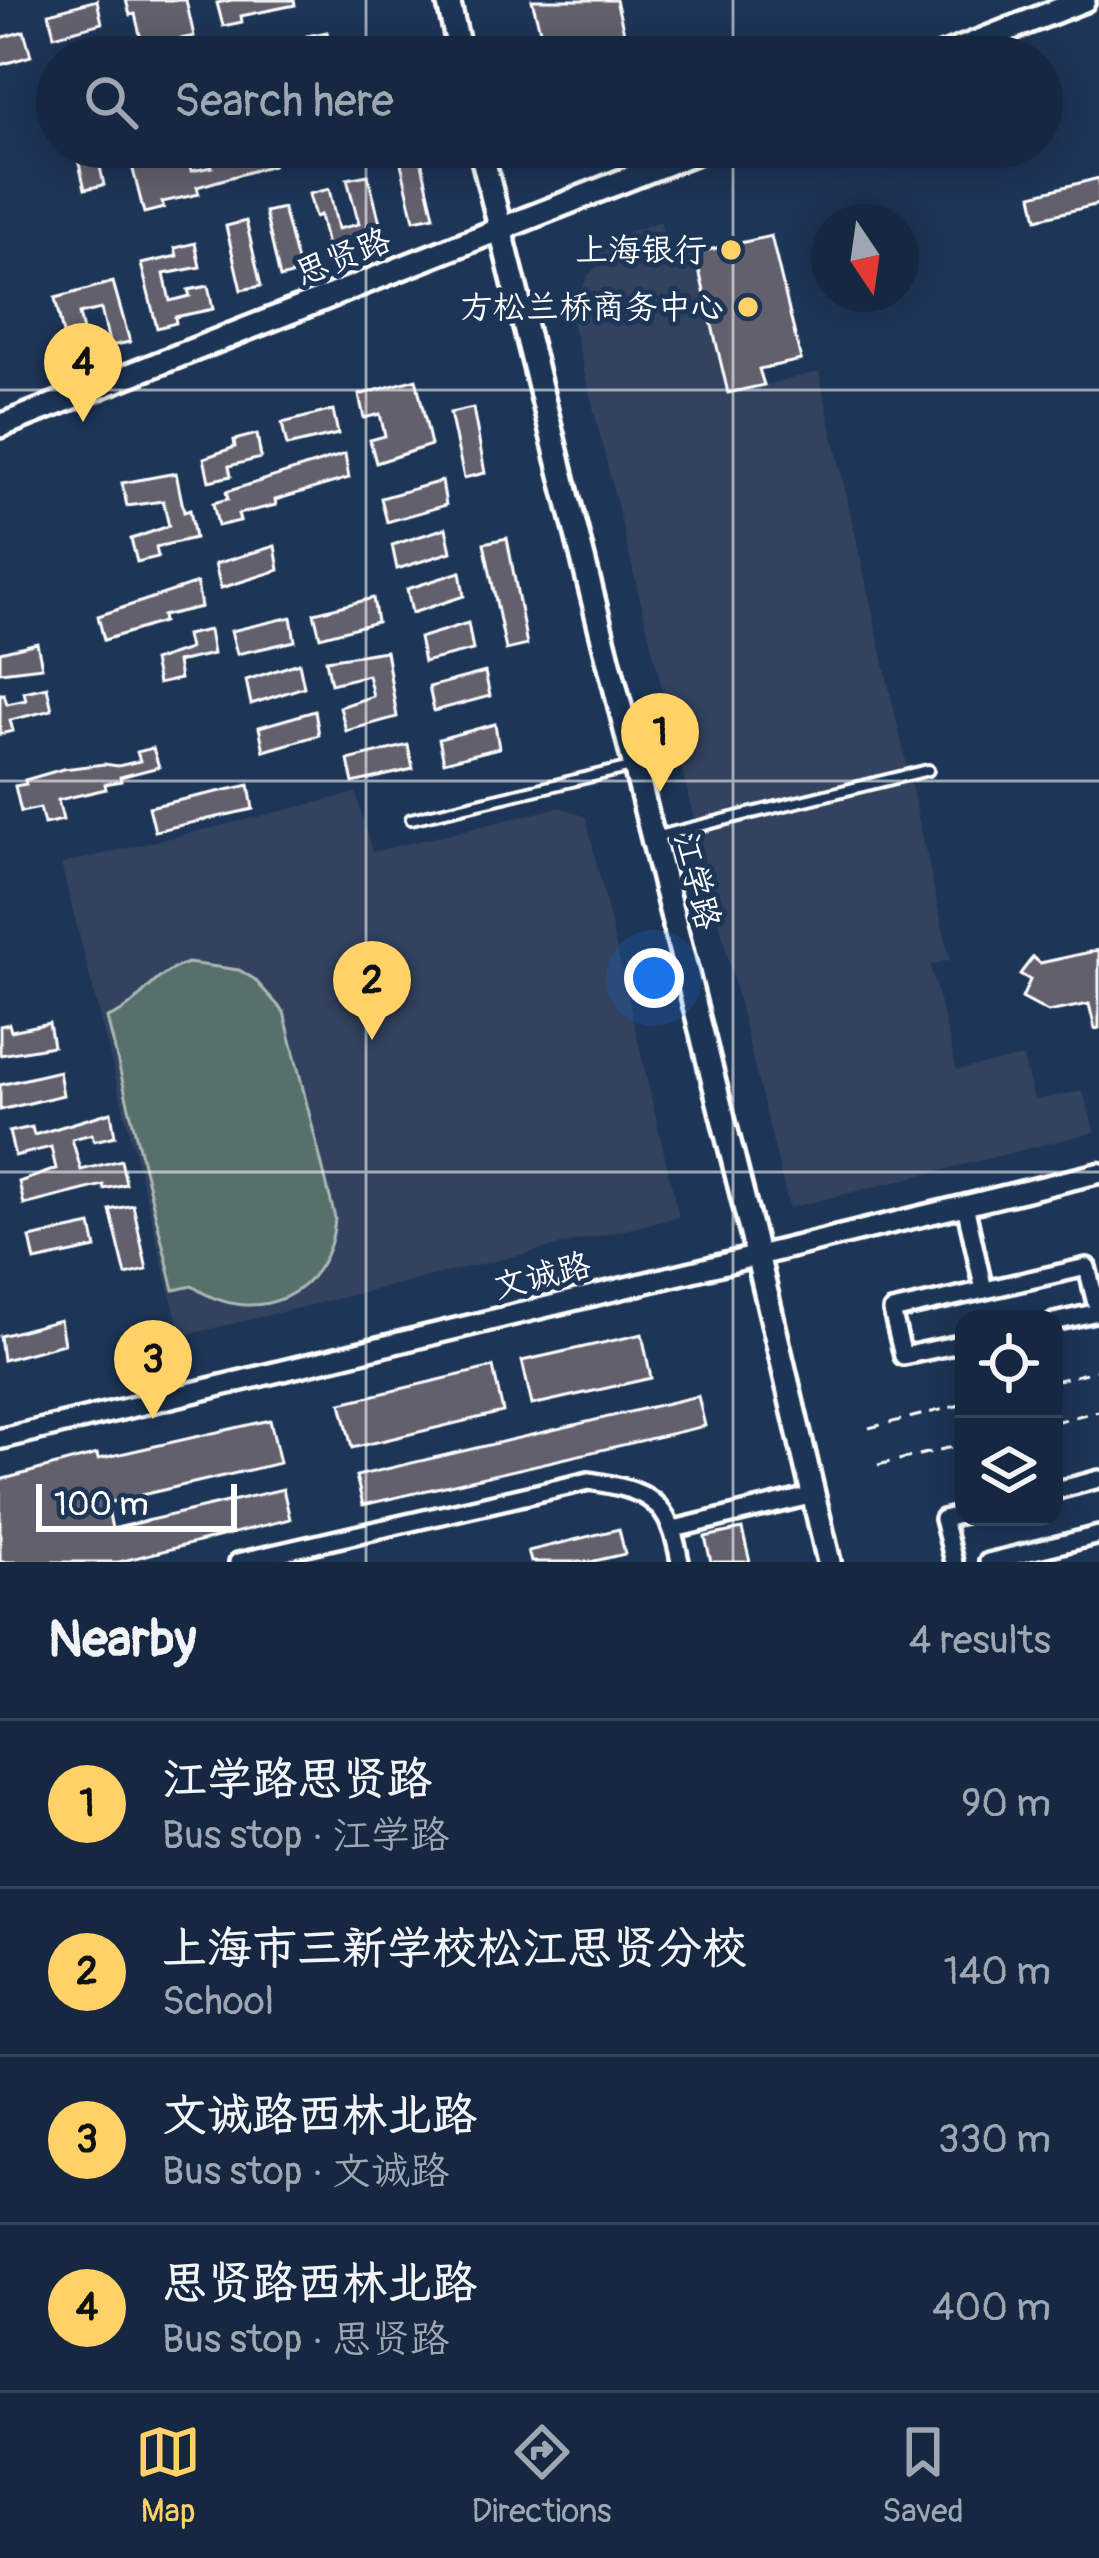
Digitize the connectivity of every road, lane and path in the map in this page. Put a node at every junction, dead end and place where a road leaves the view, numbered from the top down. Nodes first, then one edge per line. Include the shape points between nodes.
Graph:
1 (448, 0) edge
2 (1084, 0) edge
3 (456, 36) edge
4 (992, 36) edge
5 (484, 168) edge
6 (657, 168) edge
7 (498, 232) junction
8 (0, 426) edge
9 (634, 766) junction
10 (928, 770) dead end
11 (411, 819) dead end
12 (652, 837) junction
13 (1099, 1173) edge
14 (965, 1205) junction
15 (757, 1254) junction
16 (985, 1290) junction
17 (1063, 1320) edge
18 (955, 1344) edge
19 (1099, 1370) edge
20 (1063, 1379) edge
21 (955, 1406) edge
22 (1099, 1411) edge
23 (1063, 1420) edge
24 (869, 1428) dead end
25 (0, 1439) edge
26 (955, 1446) edge
27 (878, 1465) dead end
28 (1099, 1479) edge
29 (1063, 1489) edge
30 (814, 1495) junction
31 (955, 1516) edge
32 (674, 1529) junction
33 (1099, 1535) edge
34 (238, 1562) edge
35 (680, 1562) edge
36 (829, 1562) edge
37 (954, 1562) edge
38 (988, 1562) edge

1 - 3 main road
2 - 4 main road
5 - 7 main road, 江学路
6 - 7 main road, 思贤路
7 - 8 main road, 思贤路
7 - 9 main road, 江学路
9 - 11 lane
9 - 12 main road, 江学路
10 - 12 lane
12 - 15 main road, 江学路
13 - 14 street, 文诚路
14 - 15 street, 文诚路
14 - 16 street
15 - 25 street, 文诚路
15 - 30 main road, 江学路
16 - 17 street via 1087,1267 1098,1312
16 - 18 street via 892,1311 903,1356
19 - 20 path
21 - 24 path
22 - 23 path
26 - 27 path
28 - 29 street
30 - 32 street
30 - 36 main road, 江学路
31 - 37 street via 944,1519
32 - 34 street via 660,1504 628,1486 589,1481
32 - 35 street
33 - 38 street

